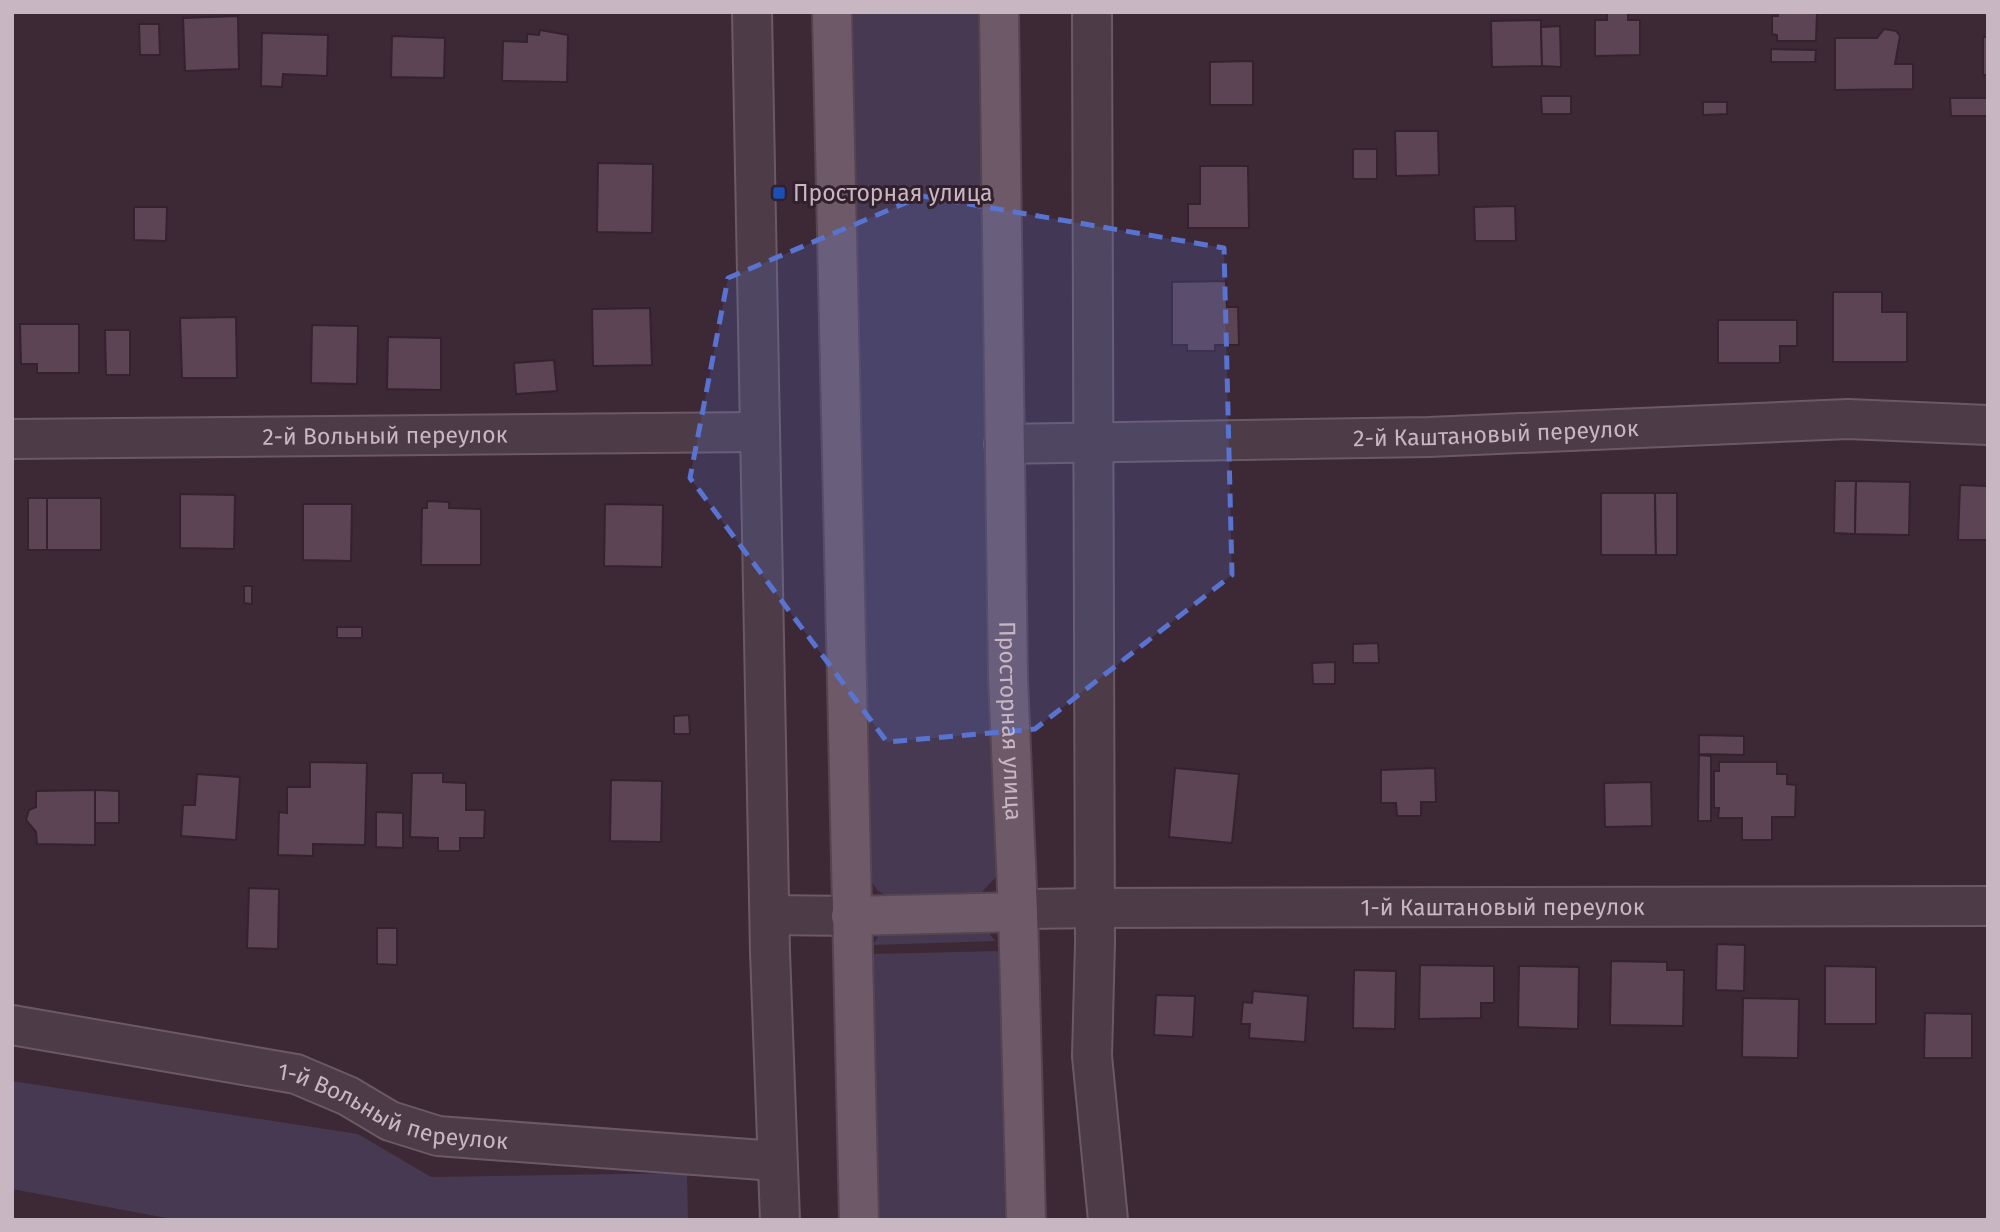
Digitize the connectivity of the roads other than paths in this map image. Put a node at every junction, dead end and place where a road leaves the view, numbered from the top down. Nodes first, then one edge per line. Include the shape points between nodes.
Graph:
1 (752, 12) edge
2 (832, 12) edge
3 (999, 12) edge
4 (1092, 12) edge
5 (1988, 425) edge
6 (759, 432) junction
7 (12, 439) edge
8 (1093, 442) junction
9 (1004, 444) junction
10 (1988, 906) edge
11 (1093, 908) junction
12 (1018, 912) junction
13 (770, 915) junction
14 (852, 916) junction
15 (12, 1025) edge
16 (776, 1161) junction
17 (779, 1220) edge
18 (859, 1220) edge
19 (1026, 1220) edge
20 (1108, 1220) edge

1 - 6 street
2 - 14 main road
3 - 9 main road, Просторная улица
4 - 8 street
5 - 8 street, 2-й Каштановый переулок via 1848,419 1430,437
6 - 7 street, 2-й Вольный переулок
6 - 13 street
8 - 9 street, 2-й Каштановый переулок
8 - 11 street
9 - 12 main road, Просторная улица
10 - 11 street, 1-й Каштановый переулок
11 - 12 street, 1-й Каштановый переулок
11 - 20 street via 1092,1056
12 - 14 main road
12 - 19 main road, Просторная улица
13 - 14 street
13 - 16 street
14 - 18 main road
15 - 16 street, 1-й Вольный переулок via 296,1074 348,1096 390,1121 438,1136
16 - 17 street

